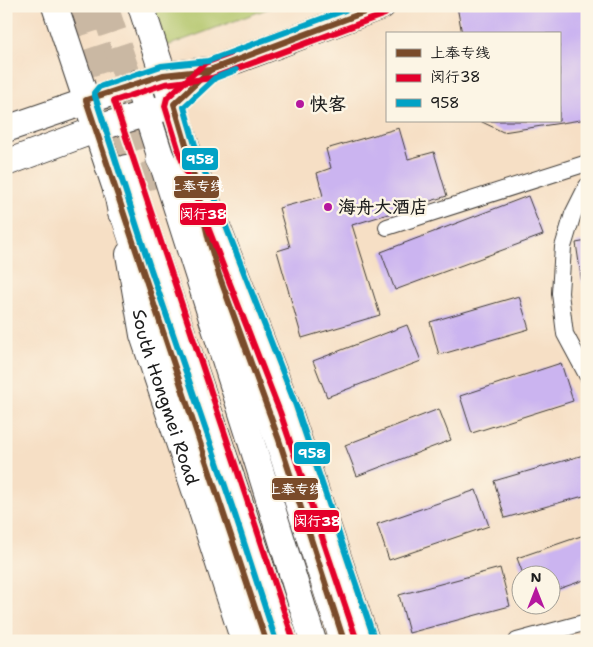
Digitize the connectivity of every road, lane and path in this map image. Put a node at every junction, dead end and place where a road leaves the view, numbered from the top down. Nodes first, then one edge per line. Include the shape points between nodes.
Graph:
1 (54, 6) edge
2 (141, 6) edge
3 (382, 6) edge
4 (210, 70) junction
5 (164, 75) junction
6 (137, 83) junction
7 (94, 98) junction
8 (174, 104) junction
9 (147, 113) junction
10 (103, 127) junction
11 (6, 129) edge
12 (189, 155) junction
13 (160, 158) junction
14 (6, 163) edge
15 (587, 163) edge
16 (587, 186) edge
17 (117, 192) joint
18 (387, 227) dead end
19 (219, 275) junction
20 (587, 375) edge
21 (587, 622) edge
22 (264, 637) edge
23 (313, 641) edge
24 (344, 641) edge
25 (366, 641) edge
26 (517, 641) edge

1 - 7 main road, South Hongmei Road
2 - 5 main road
3 - 4 main road
4 - 5 main road
4 - 8 main road
5 - 6 main road
5 - 8 main road
6 - 7 main road
6 - 9 main road
7 - 10 main road, South Hongmei Road
7 - 11 main road
8 - 9 main road
8 - 12 main road
9 - 10 main road
9 - 13 main road
10 - 14 main road
10 - 17 main road, South Hongmei Road
10 - 22 main road, South Hongmei Road via 243,512
12 - 19 highway
12 - 25 main road via 288,409
13 - 19 highway
13 - 23 main road
15 - 18 street
16 - 20 street via 573,214 563,247 560,293 565,334
17 - 22 highway
19 - 24 highway via 279,440
21 - 26 street

